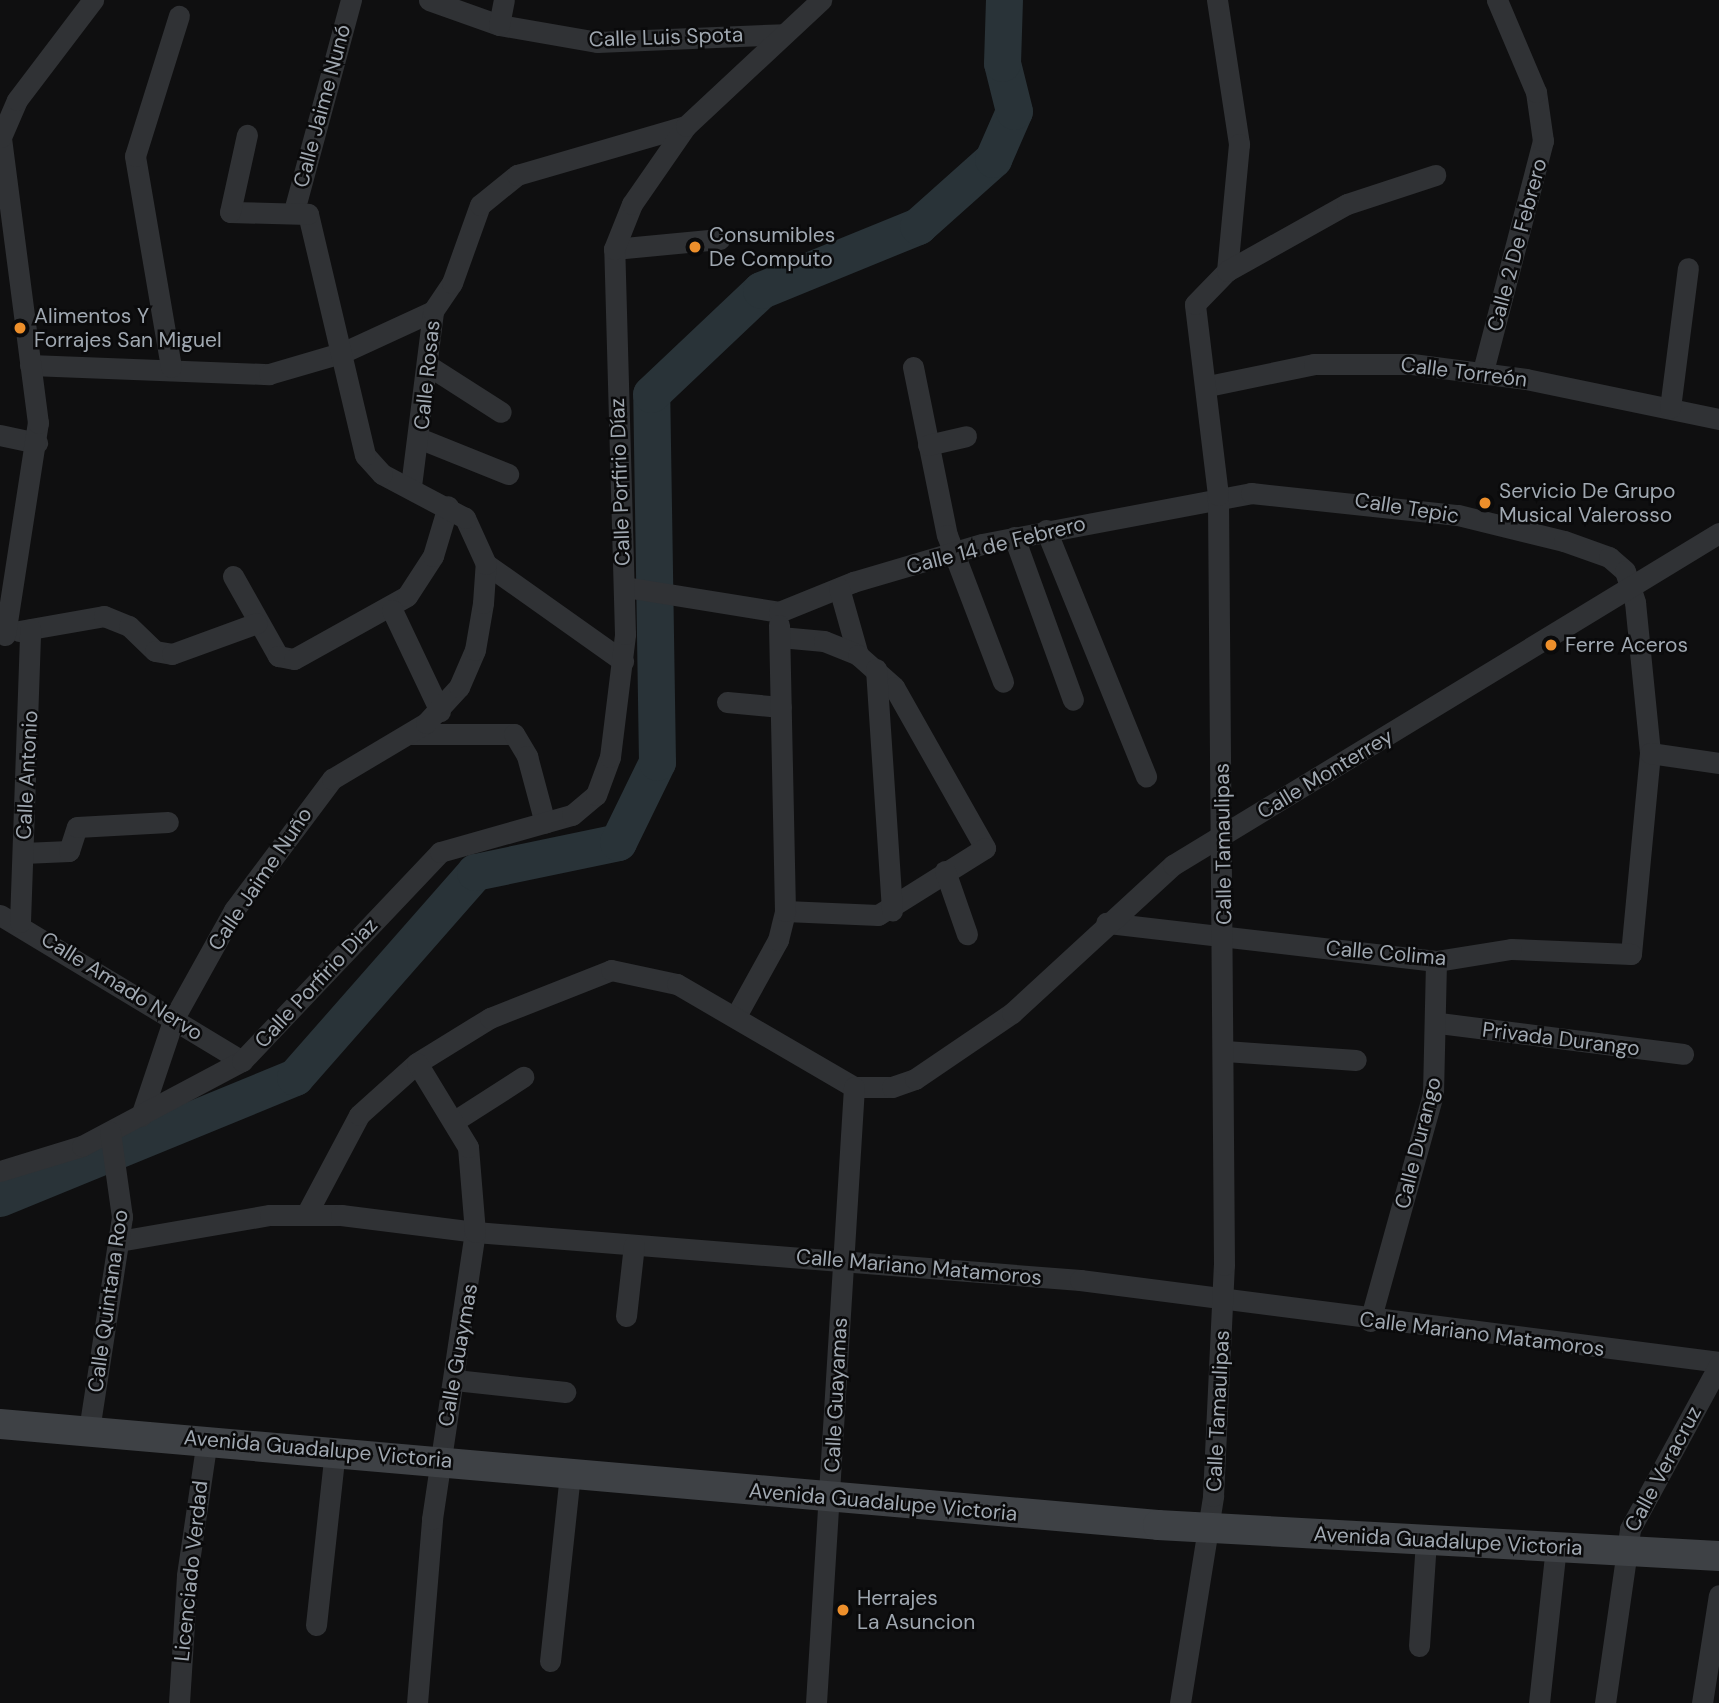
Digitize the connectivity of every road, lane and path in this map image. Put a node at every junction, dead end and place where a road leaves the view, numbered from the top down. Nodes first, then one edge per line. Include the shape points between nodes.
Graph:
1 (93, 0) edge
2 (351, 0) edge
3 (429, 0) edge
4 (504, 0) edge
5 (821, 0) edge
6 (1217, 0) edge
7 (1497, 0) edge
8 (179, 16) dead end
9 (499, 25) junction
10 (784, 34) junction
11 (686, 126) junction
12 (247, 135) dead end
13 (1435, 175) dead end
14 (294, 211) junction
15 (720, 239) dead end
16 (614, 249) junction
17 (1688, 268) dead end
18 (1227, 271) junction
19 (433, 311) junction
20 (344, 352) junction
21 (30, 365) junction
22 (429, 366) junction
23 (171, 367) junction
24 (913, 367) dead end
25 (1483, 371) junction
26 (1208, 386) junction
27 (1670, 408) junction
28 (501, 412) dead end
29 (1719, 419) edge
30 (0, 435) edge
31 (966, 436) dead end
32 (421, 439) junction
33 (37, 443) junction
34 (928, 445) junction
35 (508, 474) dead end
36 (411, 486) junction
37 (1219, 495) junction
38 (448, 506) junction
39 (1046, 530) junction
40 (1719, 533) edge
41 (1014, 537) junction
42 (953, 553) junction
43 (486, 565) junction
44 (233, 576) dead end
45 (1632, 585) junction
46 (625, 587) junction
47 (839, 588) junction
48 (392, 610) junction
49 (779, 612) junction
50 (257, 623) junction
51 (30, 629) junction
52 (3, 635) edge
53 (780, 638) junction
54 (858, 655) junction
55 (624, 661) junction
56 (876, 669) junction
57 (1003, 682) dead end
58 (1073, 700) dead end
59 (727, 702) dead end
60 (780, 707) junction
61 (440, 711) junction
62 (408, 734) junction
63 (1650, 753) junction
64 (1719, 763) edge
65 (1146, 776) dead end
66 (168, 822) dead end
67 (545, 823) junction
68 (1223, 834) junction
69 (23, 853) junction
70 (945, 872) junction
71 (892, 910) junction
72 (785, 911) junction
73 (10, 919) edge
74 (1106, 923) junction
75 (967, 934) dead end
76 (1224, 937) junction
77 (1436, 961) junction
78 (736, 1016) junction
79 (174, 1018) junction
80 (1439, 1023) junction
81 (1225, 1051) junction
82 (1683, 1054) dead end
83 (1356, 1060) dead end
84 (242, 1061) junction
85 (417, 1063) junction
86 (523, 1077) dead end
87 (854, 1087) junction
88 (141, 1116) junction
89 (456, 1120) junction
90 (111, 1135) junction
91 (0, 1171) edge
92 (307, 1213) junction
93 (475, 1232) junction
94 (119, 1241) junction
95 (634, 1245) junction
96 (842, 1260) junction
97 (1223, 1300) junction
98 (626, 1316) dead end
99 (1370, 1321) junction
100 (1719, 1364) edge
101 (455, 1380) junction
102 (565, 1392) dead end
103 (0, 1424) edge
104 (89, 1430) junction
105 (207, 1439) junction
106 (335, 1450) junction
107 (440, 1459) junction
108 (570, 1473) junction
109 (831, 1498) junction
110 (1209, 1529) junction
111 (1426, 1540) junction
112 (1556, 1546) junction
113 (1624, 1549) junction
114 (1719, 1556) edge
115 (1719, 1595) edge
116 (316, 1625) dead end
117 (1419, 1646) dead end
118 (550, 1661) dead end
119 (179, 1703) edge
120 (417, 1703) edge
121 (816, 1703) edge
122 (1180, 1703) edge
123 (1539, 1703) edge
124 (1605, 1703) edge
125 (1702, 1703) edge

1 - 21 street via 18,100 1,137
2 - 14 street, Calle Jaime Nunó
3 - 9 street, Calle Luis Spota
4 - 9 street
5 - 10 street, Calle Porfirio Díaz
6 - 18 street via 1239,144
7 - 25 street, Calle 2 De Febrero via 1536,92 1543,141
8 - 23 street via 135,156
9 - 10 street, Calle Luis Spota via 630,43
10 - 11 street, Calle Porfirio Díaz
11 - 16 street, Calle Porfirio Díaz via 632,204
11 - 19 street, Calle Rosas via 542,166 496,189 470,221 452,283
12 - 14 street via 230,212 241,217
13 - 18 street via 1347,204
14 - 20 street, Calle Jaime Nuño via 312,220
15 - 16 street
16 - 46 street, Calle Porfirio Díaz
17 - 27 street
18 - 26 street, Calle Tamaulipas via 1195,304
19 - 20 street
19 - 22 street, Calle Rosas
20 - 23 street via 269,374
20 - 36 street, Calle Jaime Nuño via 365,455 383,474
21 - 23 street
21 - 33 street
22 - 28 street
22 - 32 street, Calle Rosas
24 - 34 street
25 - 26 street, Calle Torreón via 1346,362
25 - 27 street, Calle Torreón
26 - 37 street, Calle Tamaulipas
27 - 29 street, Calle Torreón
30 - 33 street
31 - 34 street
32 - 35 street
32 - 36 street, Calle Rosas
33 - 52 street
34 - 42 street
36 - 38 street, Calle Jaime Nuño
37 - 39 street, Calle 14 de Febrero
37 - 45 street, Calle Tepic via 1331,497 1514,527 1609,557
37 - 68 street, Calle Tamaulipas
38 - 43 street, Calle Jaime Nuño via 477,535
38 - 48 street via 433,556
39 - 41 street, Calle 14 de Febrero
39 - 65 street
40 - 45 street, Calle Monterrey
41 - 42 street, Calle 14 de Febrero
41 - 58 street
42 - 47 street, Calle 14 de Febrero
42 - 57 street
43 - 55 street
43 - 61 street, Calle Jaime Nuño via 475,650
44 - 50 street
45 - 63 street
45 - 68 street, Calle Monterrey
46 - 49 street
46 - 55 street, Calle Porfirio Díaz
47 - 49 street, Calle 14 de Febrero
47 - 54 street
48 - 50 street via 294,659 278,656
48 - 61 street
49 - 53 street
50 - 51 street via 172,654 155,652 129,626 104,616
51 - 52 street
51 - 69 street, Calle Antonio
53 - 54 street via 824,640
53 - 60 street
54 - 56 street
55 - 67 street, Calle Porfirio Díaz via 606,777 584,807
56 - 70 street via 911,711 984,841 982,853
56 - 71 street
59 - 60 street
60 - 72 street
61 - 62 street, Calle Jaime Nuño
62 - 67 street via 514,734 527,756
62 - 79 street, Calle Jaime Nuño via 353,763 304,809 234,910
63 - 64 street
63 - 77 street, Calle Colima via 1631,954 1511,949
66 - 69 street via 77,827 69,851
67 - 84 street, Calle Porfirio Diaz via 440,852
68 - 74 street, Calle Monterrey via 1152,879
68 - 76 street, Calle Tamaulipas
69 - 73 street, Calle Antonio
70 - 71 street
70 - 75 street
71 - 72 street via 861,917
72 - 78 street via 778,940
73 - 79 street, Calle Amado Nervo
74 - 76 street, Calle Colima
74 - 87 street, Calle Monterrey via 962,1052 892,1087
76 - 77 street, Calle Colima
76 - 81 street, Calle Tamaulipas
77 - 80 street, Calle Durango
78 - 85 street via 654,974 611,970 527,1000
78 - 87 street
79 - 84 street, Calle Amado Nervo
79 - 88 street, Calle Jaime Nuño
80 - 82 street, Privada Durango
80 - 99 street, Calle Durango via 1433,1094
81 - 83 street
81 - 97 street, Calle Tamaulipas
84 - 88 street, Calle Porfirio Diaz
85 - 89 street, Calle Guaymas
85 - 92 street via 359,1115
86 - 89 street
87 - 96 street, Calle Guayamas
88 - 90 street, Calle Porfirio Diaz
89 - 93 street, Calle Guaymas via 472,1170
90 - 91 street, Calle Porfirio Diaz via 52,1159
90 - 94 street, Calle Quintana Roo via 121,1185
92 - 93 street, Calle Mariano Matamoros
92 - 94 street, Calle Mariano Matamoros
93 - 95 street, Calle Mariano Matamoros
93 - 101 street, Calle Guaymas
94 - 104 street, Calle Quintana Roo
95 - 96 street, Calle Mariano Matamoros
95 - 98 street
96 - 97 street, Calle Mariano Matamoros via 1080,1280
96 - 109 street, Calle Guayamas
97 - 99 street, Calle Mariano Matamoros
97 - 110 street, Calle Tamaulipas
99 - 100 street, Calle Mariano Matamoros
100 - 113 street, Calle Veracruz
101 - 102 street
101 - 107 street, Calle Guaymas
103 - 104 main road, Avenida Guadalupe Victoria
104 - 105 main road, Avenida Guadalupe Victoria
105 - 106 main road, Avenida Guadalupe Victoria
105 - 119 street, Licenciado Verdad via 187,1575
106 - 107 main road, Avenida Guadalupe Victoria
106 - 116 street
107 - 108 main road, Avenida Guadalupe Victoria
107 - 120 street, Calle Guaymas
108 - 109 main road, Avenida Guadalupe Victoria
108 - 118 street
109 - 110 main road, Avenida Guadalupe Victoria
109 - 121 street, Calle Guayamas
110 - 111 main road, Avenida Guadalupe Victoria
110 - 122 street, Calle Tamaulipas
111 - 112 main road, Avenida Guadalupe Victoria
111 - 117 street
112 - 113 main road, Avenida Guadalupe Victoria
112 - 123 street
113 - 114 main road, Avenida Guadalupe Victoria
113 - 124 street, Calle Veracruz
115 - 125 street

